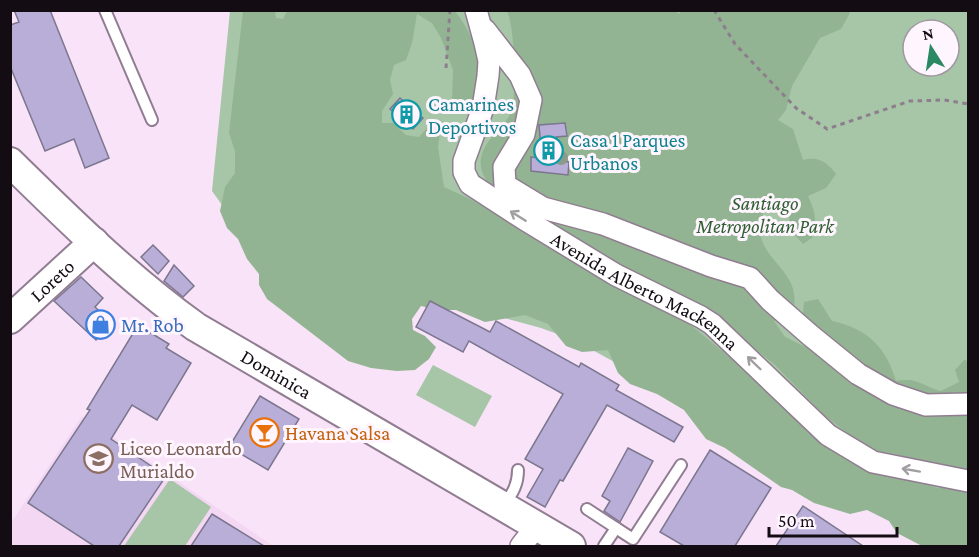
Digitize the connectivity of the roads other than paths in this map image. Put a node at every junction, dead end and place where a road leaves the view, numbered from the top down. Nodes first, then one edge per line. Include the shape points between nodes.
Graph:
1 (105, 10) edge
2 (474, 14) edge
3 (152, 120) dead end
4 (10, 162) edge
5 (94, 242) junction
6 (10, 319) edge
7 (969, 404) edge
8 (681, 465) dead end
9 (518, 470) dead end
10 (969, 481) edge
11 (502, 508) junction
12 (587, 509) dead end
13 (616, 528) junction
14 (528, 537) edge
15 (571, 546) edge
16 (604, 546) edge

1 - 3 lane
2 - 7 street via 520,75 531,100 524,134 504,167 505,185 543,208 603,224 750,278 818,342 858,374 893,394 926,405
10 -> 2 street, Avenida Alberto Mackenna via 873,462 844,446 712,324 616,275 470,184 464,160 483,108 489,61
4 - 5 main road, Dominica
5 - 6 main road, Loreto
5 - 11 main road, Dominica via 203,332
8 - 13 lane via 633,539
9 - 11 lane via 514,492
11 - 14 main road, Dominica
12 - 13 lane
13 - 16 lane
14 - 15 main road, Dominica

